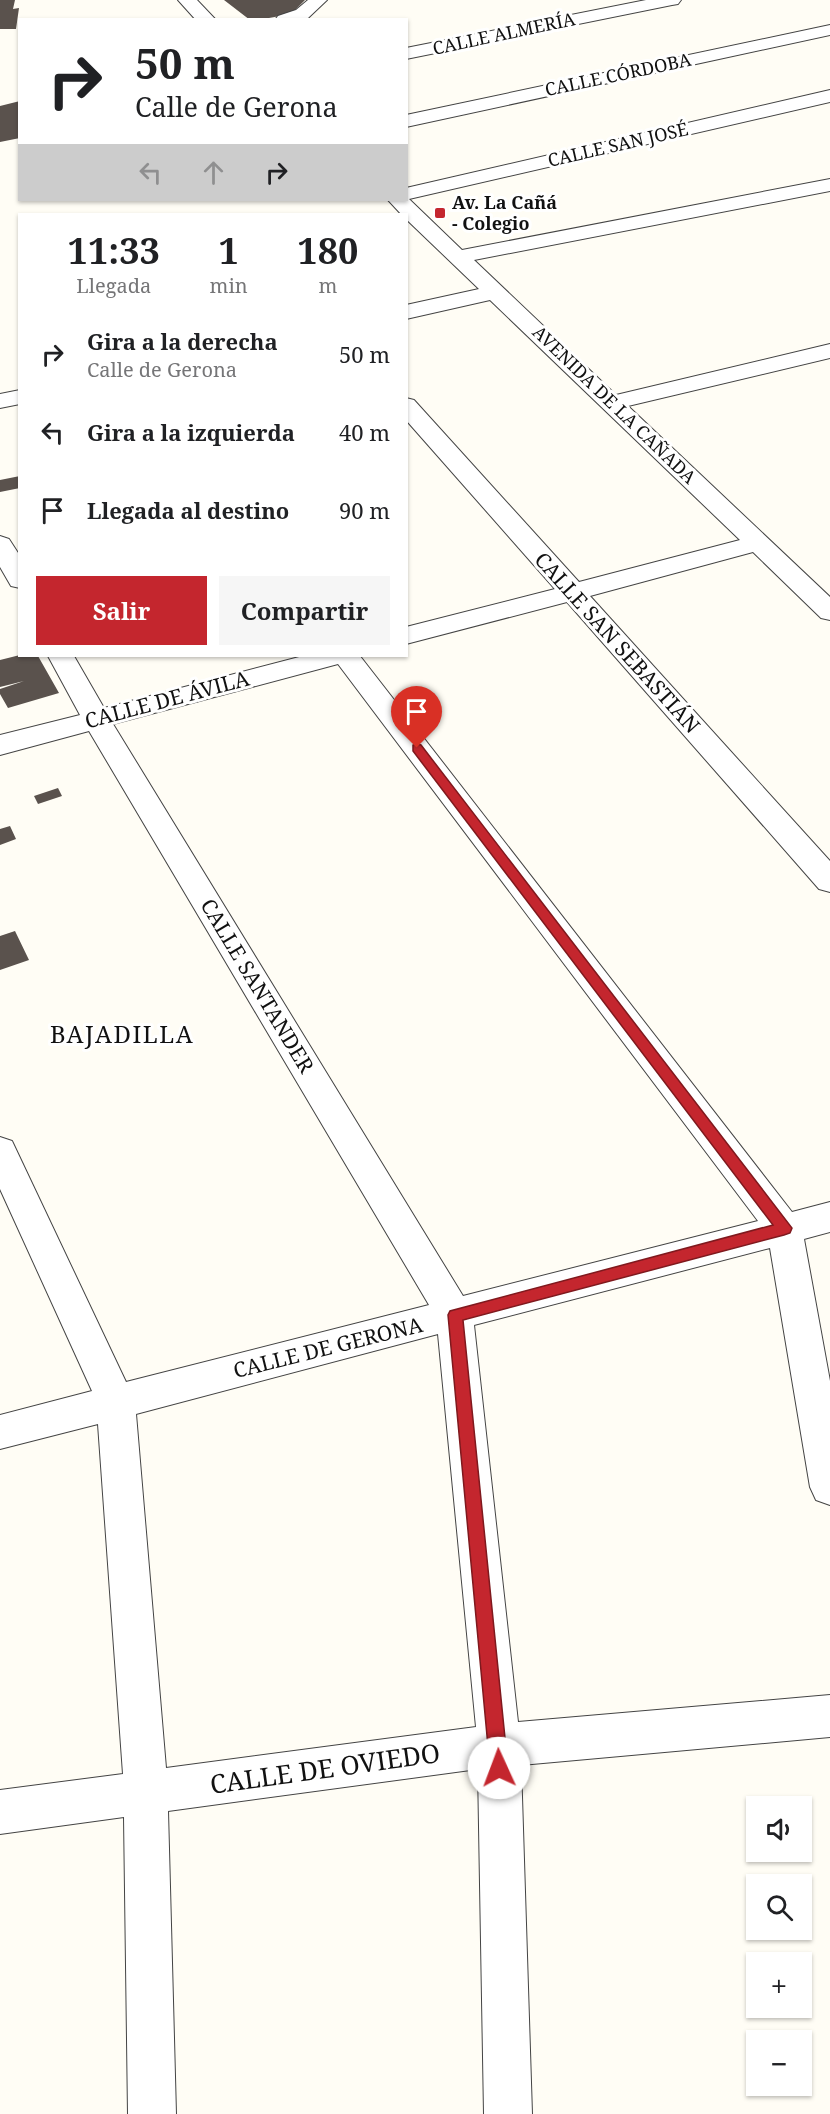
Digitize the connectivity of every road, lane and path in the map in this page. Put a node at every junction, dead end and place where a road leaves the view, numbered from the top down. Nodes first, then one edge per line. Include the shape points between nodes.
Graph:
1 (187, 0) edge
2 (318, 0) edge
3 (672, 0) edge
4 (205, 18) edge
5 (291, 18) edge
6 (830, 30) edge
7 (408, 54) edge
8 (830, 96) edge
9 (408, 120) edge
10 (830, 185) edge
11 (408, 194) edge
12 (399, 201) edge
13 (458, 257) junction
14 (495, 292) junction
15 (408, 312) edge
16 (830, 351) edge
17 (18, 397) edge
18 (0, 401) edge
19 (612, 403) junction
20 (408, 407) edge
21 (759, 543) junction
22 (0, 544) edge
23 (18, 576) edge
24 (572, 593) junction
25 (830, 612) edge
26 (408, 635) edge
27 (62, 657) edge
28 (330, 657) edge
29 (347, 657) edge
30 (96, 719) junction
31 (0, 745) edge
32 (830, 881) edge
33 (0, 1152) edge
34 (830, 1217) edge
35 (784, 1228) junction
36 (455, 1315) junction
37 (116, 1402) junction
38 (0, 1432) edge
39 (830, 1487) edge
40 (830, 1716) edge
41 (499, 1745) junction
42 (146, 1794) junction
43 (0, 1812) edge
44 (152, 2114) edge
45 (508, 2114) edge

1 - 4 street
2 - 5 street via 302,15
3 - 7 street, CALLE ALMERÍA
6 - 9 street, CALLE CÓRDOBA
8 - 11 street, CALLE SAN JOSÉ
10 - 13 street
12 - 13 street, AVENIDA DE LA CAÑADA
13 - 14 street, AVENIDA DE LA CAÑADA
14 - 15 street
14 - 19 street, AVENIDA DE LA CAÑADA
16 - 19 street
17 - 18 street
19 - 21 street, AVENIDA DE LA CAÑADA
20 - 24 street, CALLE SAN SEBASTIÁN
21 - 24 street
21 - 25 street, AVENIDA DE LA CAÑADA
22 - 23 street
24 - 26 street
24 - 32 street, CALLE SAN SEBASTIÁN
27 - 30 street, CALLE SANTANDER
28 - 30 street, CALLE DE ÁVILA
29 - 35 street
30 - 31 street, CALLE DE ÁVILA
30 - 36 street, CALLE SANTANDER
33 - 37 street
34 - 35 street, CALLE DE GERONA
35 - 36 street, CALLE DE GERONA
35 - 39 street
36 - 37 street, CALLE DE GERONA
36 - 41 street
37 - 38 street, CALLE DE GERONA
37 - 42 street
40 - 41 street, CALLE DE OVIEDO
41 - 42 street, CALLE DE OVIEDO
41 - 45 street
42 - 43 street, CALLE DE OVIEDO
42 - 44 street

